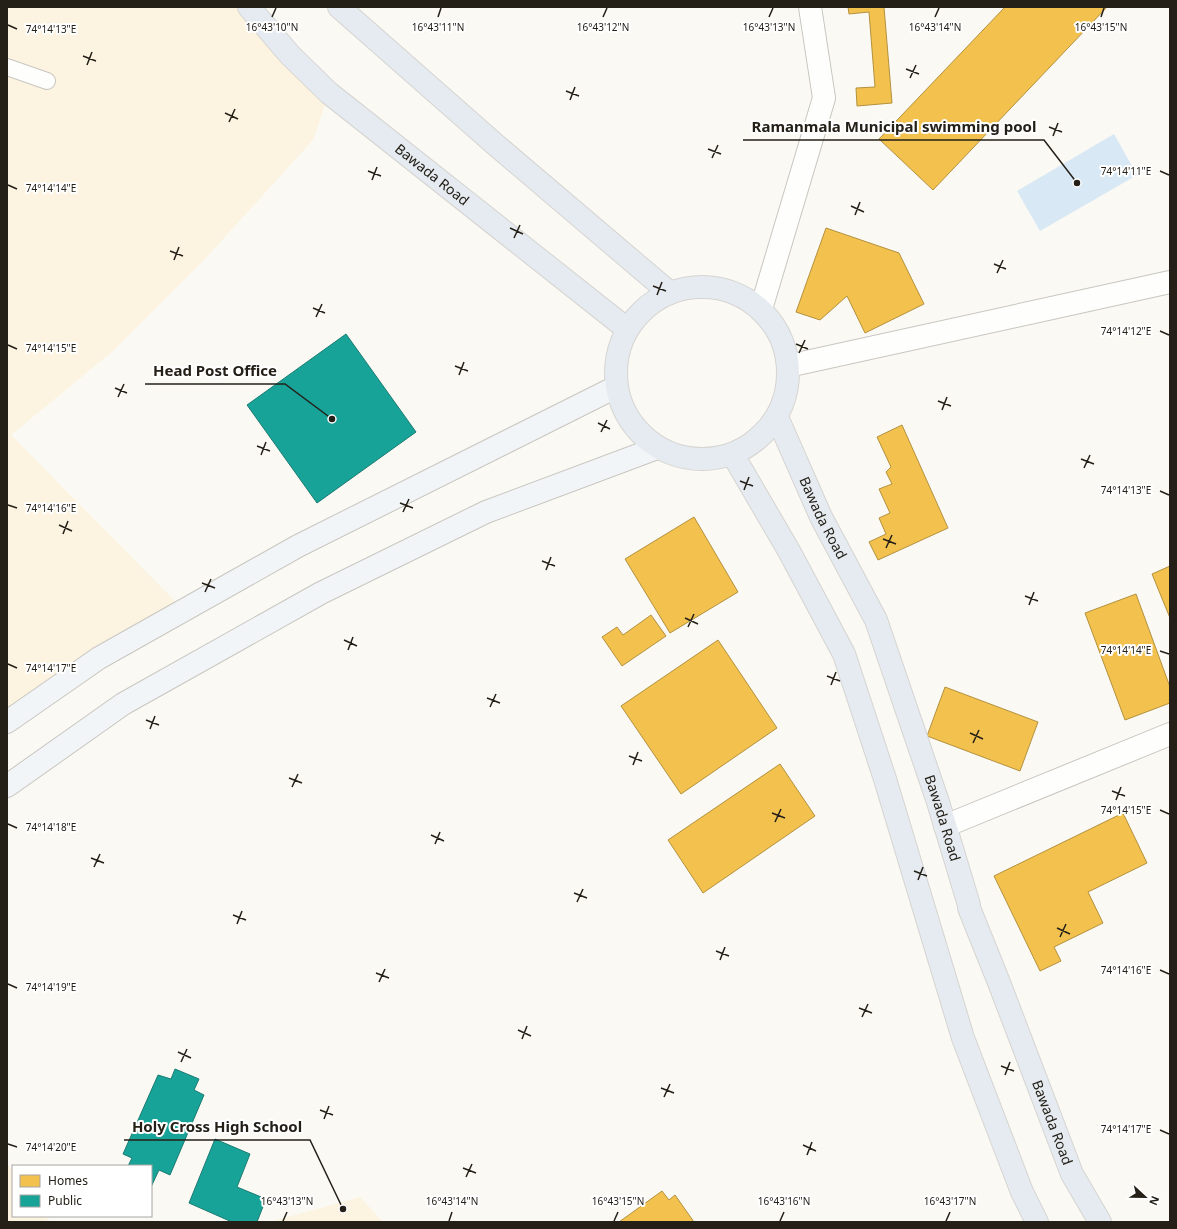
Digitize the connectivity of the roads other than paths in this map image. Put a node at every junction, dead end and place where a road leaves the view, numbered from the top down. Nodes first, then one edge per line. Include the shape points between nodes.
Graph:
1 (249, 7) edge
2 (339, 7) edge
3 (810, 7) edge
4 (7, 67) edge
5 (47, 80) dead end
6 (1170, 282) edge
7 (670, 293) junction
8 (761, 309) junction
9 (627, 329) junction
10 (788, 366) junction
11 (616, 387) junction
12 (777, 417) junction
13 (657, 448) junction
14 (733, 455) junction
15 (7, 722) edge
16 (1170, 734) edge
17 (7, 786) edge
18 (945, 826) junction
19 (1037, 1222) edge
20 (1100, 1222) edge

1 - 9 main road, Bawada Road via 290,55 329,93
2 - 7 main road
3 - 8 street via 824,98
4 - 5 lane
6 - 10 street
7 - 8 main road via 694,287 718,288 741,296
7 - 9 main road via 646,308
8 - 10 main road via 780,335
9 - 11 main road via 616,364
10 - 12 main road via 789,383
11 - 13 main road via 630,422
11 - 15 main road via 298,546 99,658
12 - 14 main road
12 - 18 main road, Bawada Road via 821,517 876,620
13 - 14 main road via 672,456 694,461 716,460
13 - 17 main road via 486,512 321,593 123,704
14 - 19 main road via 789,551 844,654 963,1038 1022,1192
16 - 18 street
18 - 20 main road, Bawada Road via 969,908 1072,1174

